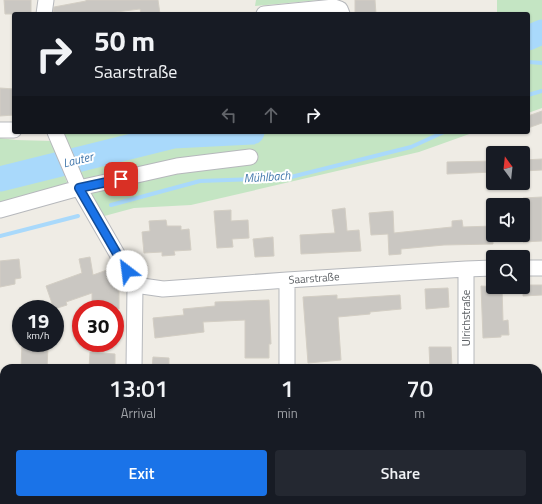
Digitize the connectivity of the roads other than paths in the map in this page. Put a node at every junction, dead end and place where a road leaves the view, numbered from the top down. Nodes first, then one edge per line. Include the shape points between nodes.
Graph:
1 (46, 0) edge
2 (44, 12) edge
3 (284, 12) edge
4 (341, 12) edge
5 (0, 130) edge
6 (12, 130) edge
7 (56, 134) edge
8 (250, 157) dead end
9 (79, 188) junction
10 (0, 210) edge
11 (486, 268) edge
12 (530, 268) edge
13 (542, 268) edge
14 (466, 269) junction
15 (287, 280) junction
16 (135, 285) junction
17 (134, 364) edge
18 (287, 364) edge
19 (466, 364) edge

1 - 2 street
3 - 4 street via 334,7
5 - 6 street
7 - 9 street
8 - 9 street via 177,166
9 - 10 street
9 - 16 street
11 - 14 street, Saarstraße
12 - 13 street
14 - 15 street, Saarstraße
14 - 19 street, Ulrichstraße
15 - 16 street, Saarstraße via 163,289
15 - 18 street
16 - 17 street

